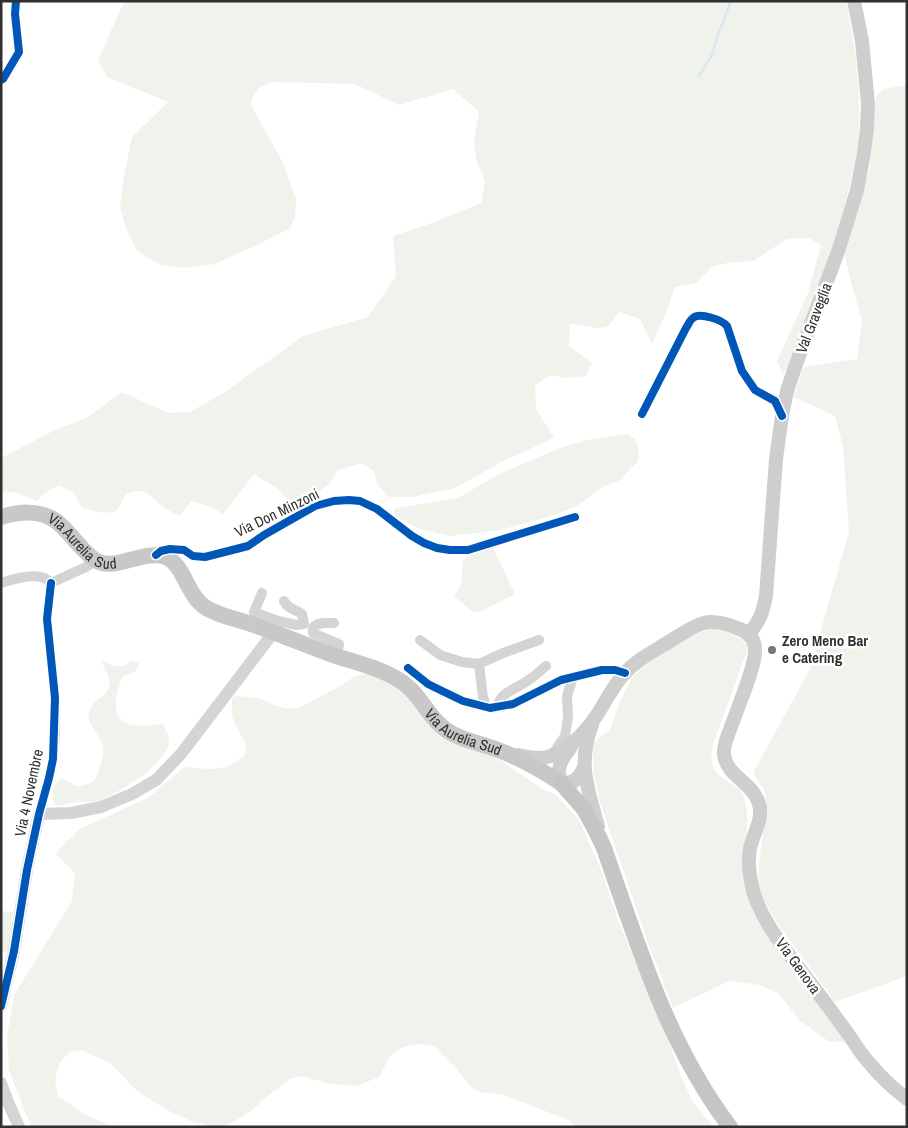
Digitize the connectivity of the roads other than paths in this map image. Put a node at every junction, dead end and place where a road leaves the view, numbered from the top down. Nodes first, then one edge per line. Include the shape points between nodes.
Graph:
1 (16, 1) edge
2 (854, 1) edge
3 (1, 80) edge
4 (642, 414) dead end
5 (782, 416) junction
6 (1, 517) edge
7 (576, 517) dead end
8 (156, 554) junction
9 (190, 554) junction
10 (96, 561) junction
11 (177, 568) junction
12 (1, 583) edge
13 (51, 583) junction
14 (262, 593) dead end
15 (284, 601) dead end
16 (334, 623) dead end
17 (276, 627) junction
18 (749, 634) junction
19 (420, 640) dead end
20 (539, 640) dead end
21 (337, 656) junction
22 (480, 664) junction
23 (546, 666) dead end
24 (408, 668) dead end
25 (625, 673) junction
26 (573, 677) junction
27 (486, 707) junction
28 (502, 707) junction
29 (597, 715) junction
30 (577, 740) junction
31 (499, 750) junction
32 (552, 755) junction
33 (584, 767) junction
34 (561, 784) junction
35 (39, 814) junction
36 (604, 848) junction
37 (1, 1006) edge
38 (1, 1083) edge
39 (907, 1099) edge
40 (18, 1127) edge
41 (730, 1127) edge

1 - 3 street via 19,52
2 - 5 main road, Val Graveglia via 868,98 864,153 840,249 795,367
4 - 5 street via 686,328 696,316 715,318 727,326 742,371 756,390 775,401
5 - 18 main road, Val Graveglia via 766,596 759,621
6 - 10 main road, Via Aurelia Sud via 25,512 48,516
7 - 9 street, Via Don Minzoni via 468,550 450,550 437,548 412,536 369,505 341,500 315,506 248,546 205,557
8 - 9 street, Via Don Minzoni via 170,549
8 - 10 main road, Via Aurelia Sud via 111,564
8 - 11 main road, Via Aurelia Sud via 168,558
9 - 11 street
10 - 13 street
11 - 17 main road, Via Aurelia Sud via 204,606 253,624
12 - 13 street via 33,577 46,578
13 - 35 street, Via 4 Novembre via 47,619 55,698 53,759
14 - 17 street via 254,612
15 - 17 street via 290,609 302,614 304,624
16 - 21 street via 319,623 312,630 340,644
17 - 21 main road, Via Aurelia Sud
17 - 35 street, Via 4 Novembre via 181,754 156,780 101,807
18 - 25 main road, Via Aurelia Sud via 723,623 704,623 650,654
18 - 39 main road, Via Genova via 756,648 754,662 727,736 724,754 731,771 754,793 760,808 749,859 754,896 785,949 871,1065
19 - 22 street via 440,655
20 - 22 street
21 - 31 main road, Via Aurelia Sud via 398,679 451,733
22 - 27 street
23 - 28 street via 500,699
24 - 27 street via 436,688 463,701
25 - 26 street via 602,670
25 - 29 main road, Via Aurelia Sud
26 - 28 street
26 - 32 street via 567,696 565,736
27 - 28 street
29 - 30 main road, Via Aurelia Sud
29 - 33 main road via 587,741
30 - 32 main road, Via Aurelia Sud
30 - 34 main road via 562,759 558,772
31 - 32 main road, Via Aurelia Sud via 538,758
31 - 34 main road via 535,766
33 - 34 main road via 576,780
33 - 36 main road
34 - 36 highway via 584,809
35 - 37 street, Via 4 Novembre
36 - 41 highway via 673,1033 692,1070
38 - 40 street

